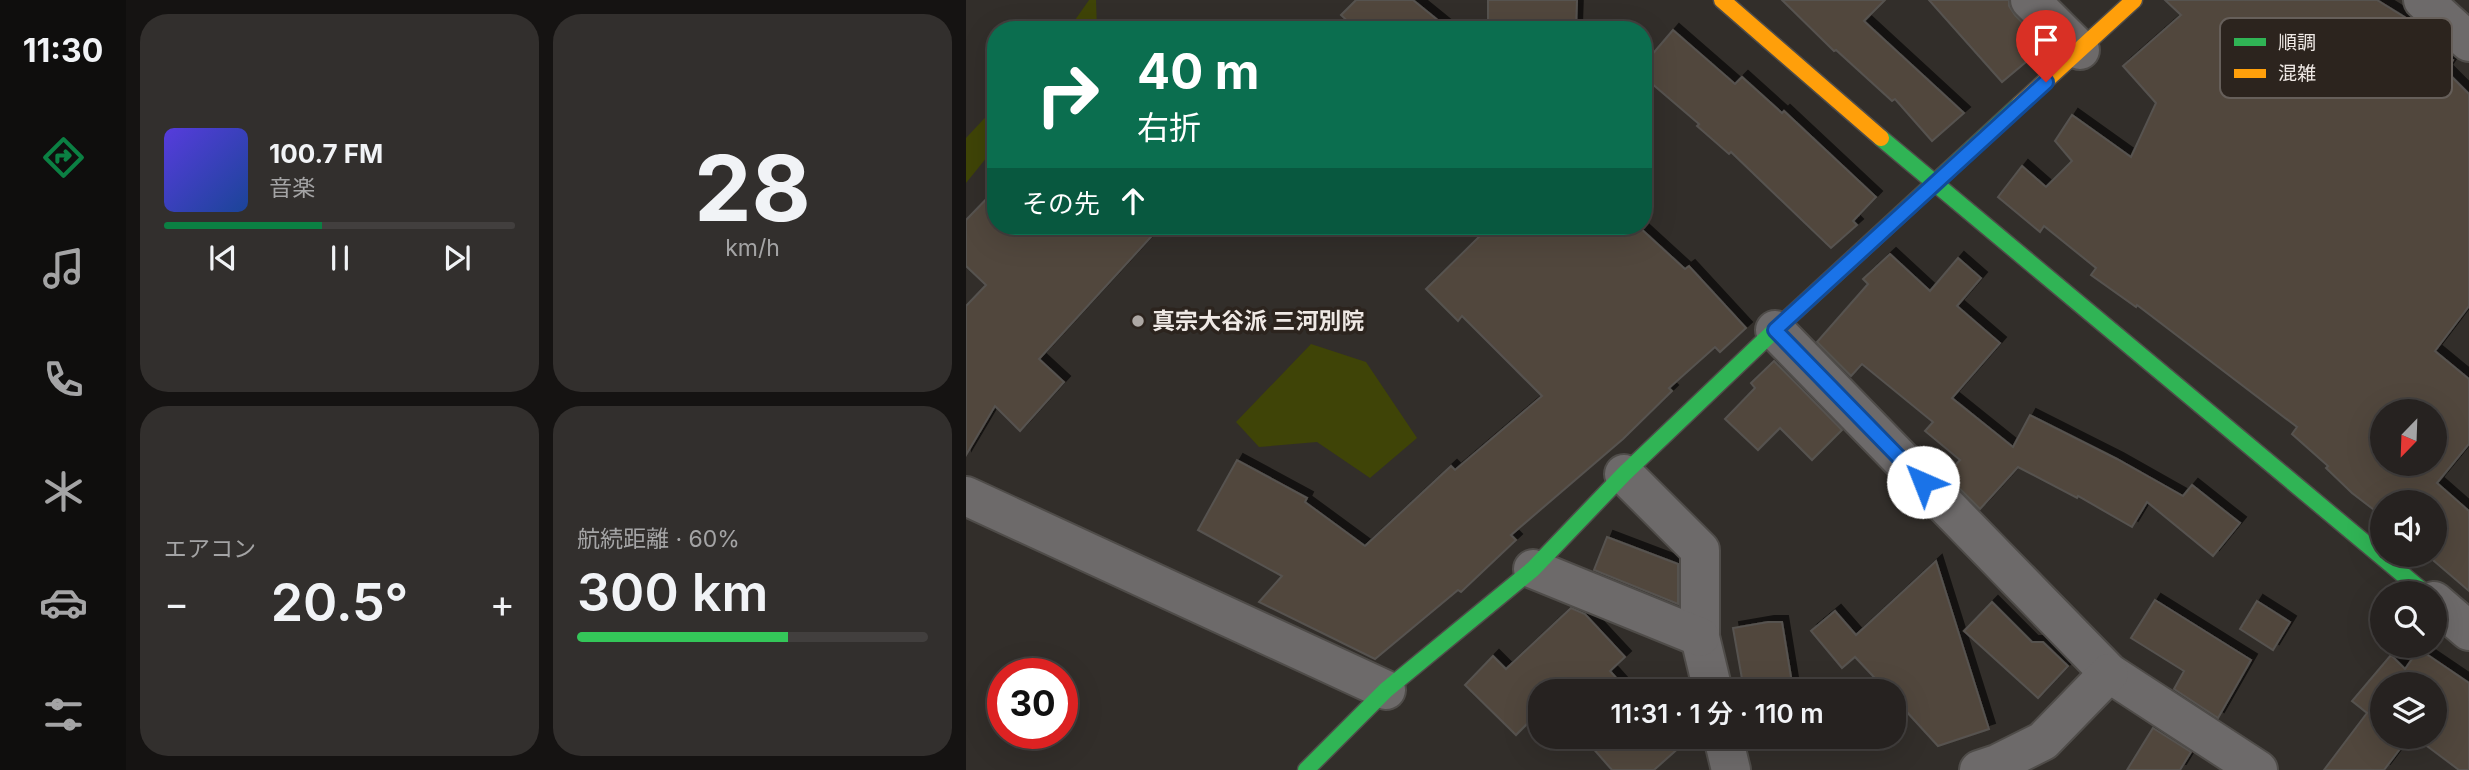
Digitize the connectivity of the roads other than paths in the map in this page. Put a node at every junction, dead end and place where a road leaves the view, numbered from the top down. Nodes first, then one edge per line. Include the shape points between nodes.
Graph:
1 (1722, 0) edge
2 (2029, 0) edge
3 (2134, 0) edge
4 (2423, 0) edge
5 (2443, 18) edge
6 (2452, 26) edge
7 (2469, 42) edge
8 (2080, 50) junction
9 (1934, 185) junction
10 (1775, 330) junction
11 (1624, 474) junction
12 (966, 496) edge
13 (1533, 569) junction
14 (2411, 581) edge
15 (2447, 612) edge
16 (2469, 631) edge
17 (1700, 637) junction
18 (2109, 673) junction
19 (1710, 679) edge
20 (1386, 690) junction
21 (1726, 749) edge
22 (1306, 770) edge
23 (1731, 770) edge
24 (1979, 770) edge
25 (2258, 770) edge

1 - 9 street
2 - 8 street
3 - 8 street
4 - 5 street
6 - 7 street
8 - 9 street
9 - 10 street
9 - 14 street
10 - 11 street
10 - 18 street
11 - 13 street
11 - 17 street via 1700,550
12 - 20 street
13 - 17 street
13 - 20 street
15 - 16 street
17 - 19 street
18 - 24 street via 2043,741
18 - 25 street
20 - 22 street
21 - 23 street

